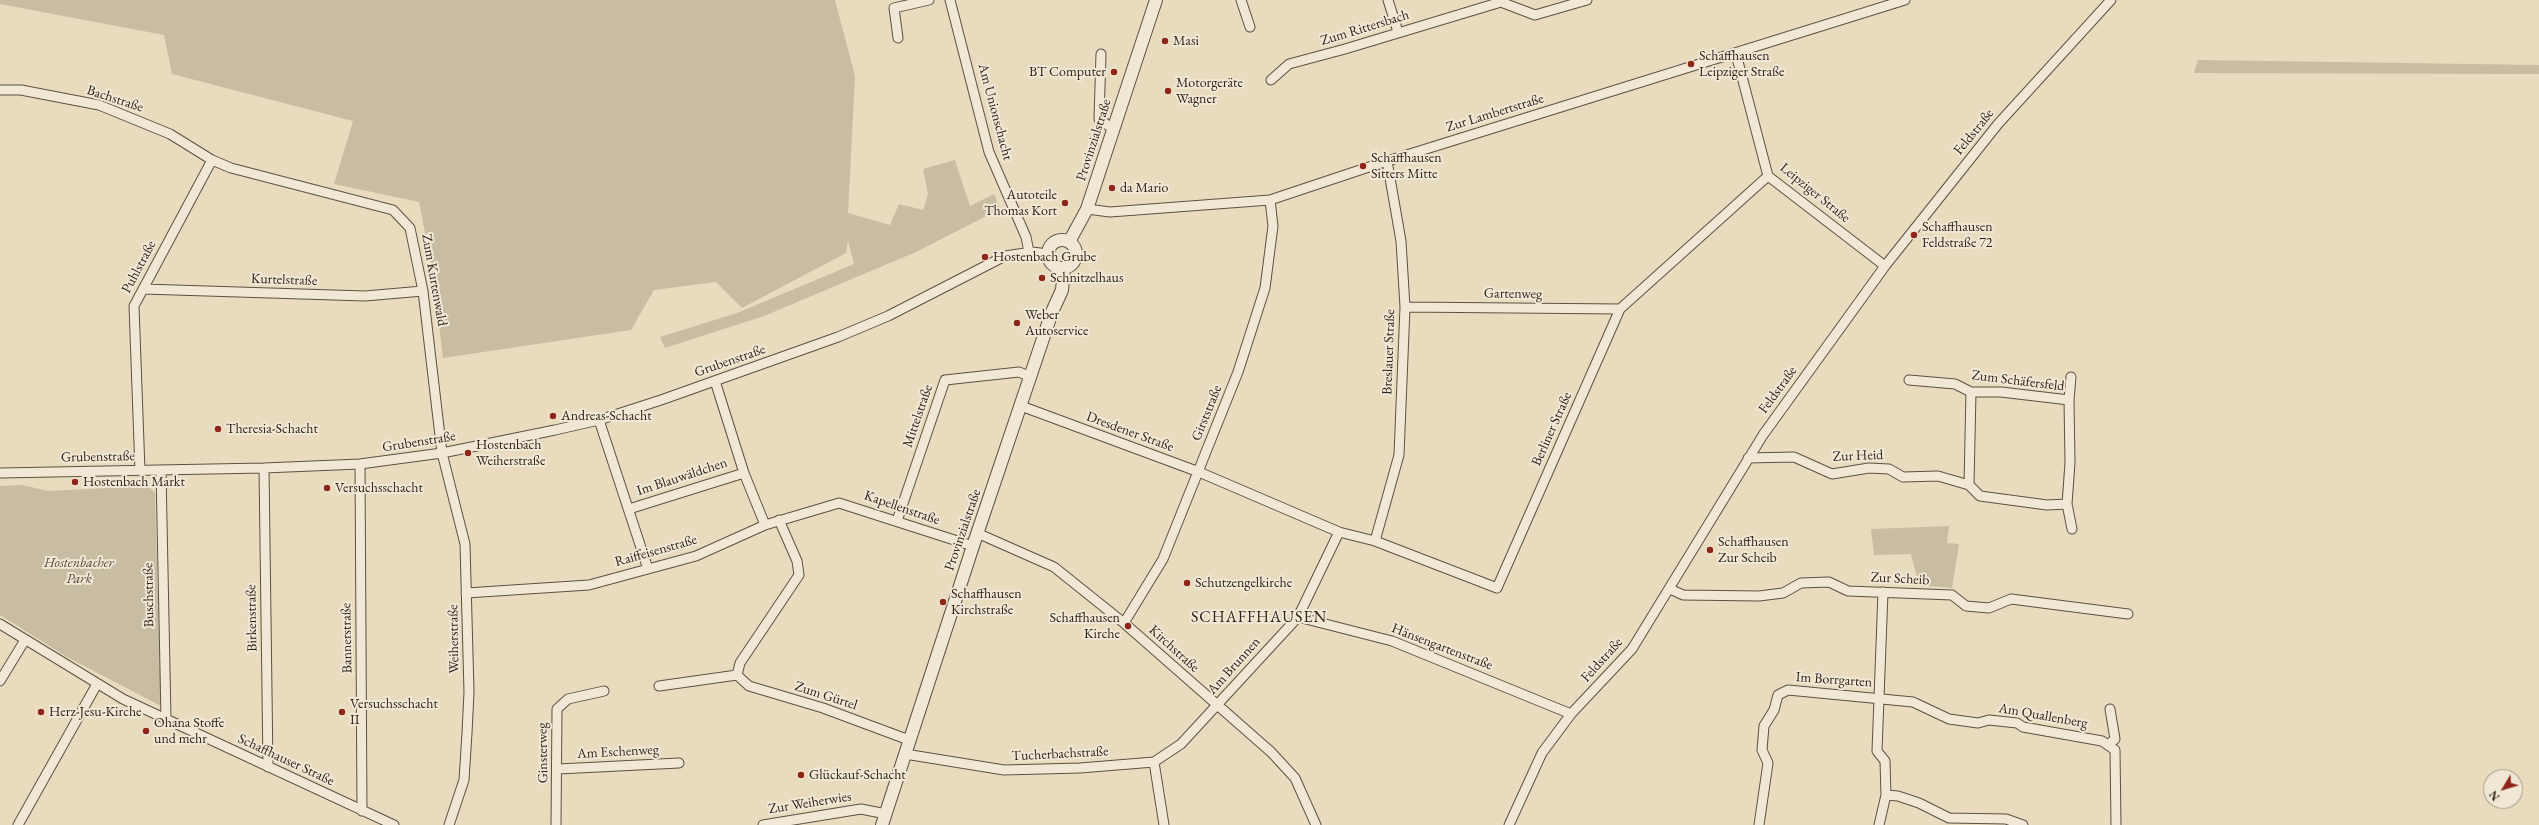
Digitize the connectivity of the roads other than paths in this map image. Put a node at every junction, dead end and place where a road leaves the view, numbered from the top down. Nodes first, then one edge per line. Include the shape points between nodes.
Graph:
1 (929, 0) edge
2 (950, 0) edge
3 (1156, 0) edge
4 (1242, 0) edge
5 (1388, 0) edge
6 (1586, 0) edge
7 (1905, 0) edge
8 (2112, 0) edge
9 (1250, 27) dead end
10 (1398, 32) junction
11 (898, 38) dead end
12 (1101, 54) dead end
13 (1736, 54) junction
14 (1271, 80) dead end
15 (0, 90) edge
16 (1113, 130) junction
17 (212, 160) junction
18 (1387, 161) junction
19 (1768, 176) junction
20 (1270, 200) junction
21 (1086, 209) junction
22 (1070, 242) junction
23 (1028, 252) junction
24 (1048, 254) junction
25 (1885, 266) junction
26 (1064, 269) junction
27 (143, 289) junction
28 (423, 291) junction
29 (1405, 307) junction
30 (1620, 309) junction
31 (1031, 377) junction
32 (2071, 377) dead end
33 (1909, 380) dead end
34 (715, 381) junction
35 (1971, 392) junction
36 (2068, 400) junction
37 (1021, 406) junction
38 (599, 420) junction
39 (442, 453) junction
40 (1748, 458) junction
41 (360, 464) junction
42 (264, 468) junction
43 (140, 471) junction
44 (161, 471) junction
45 (1199, 472) junction
46 (0, 473) edge
47 (744, 473) junction
48 (1969, 485) junction
49 (846, 504) joint
50 (2068, 504) junction
51 (629, 509) junction
52 (779, 520) junction
53 (897, 521) junction
54 (765, 525) junction
55 (2072, 529) dead end
56 (1339, 532) junction
57 (977, 533) junction
58 (1374, 541) junction
59 (973, 546) junction
60 (648, 569) junction
61 (1670, 589) junction
62 (1883, 592) junction
63 (466, 593) junction
64 (2128, 614) dead end
65 (1298, 617) junction
66 (1124, 623) junction
67 (0, 624) edge
68 (24, 640) junction
69 (737, 675) junction
70 (0, 680) edge
71 (97, 684) junction
72 (659, 686) dead end
73 (604, 691) dead end
74 (1880, 697) junction
75 (1217, 706) junction
76 (2110, 709) dead end
77 (1571, 714) junction
78 (166, 719) junction
79 (909, 740) junction
80 (2108, 745) junction
81 (905, 754) junction
82 (1154, 762) junction
83 (679, 763) dead end
84 (268, 766) junction
85 (558, 769) junction
86 (1886, 795) junction
87 (362, 811) junction
88 (884, 820) edge
89 (18, 825) edge
90 (394, 825) edge
91 (449, 825) edge
92 (556, 825) edge
93 (763, 825) edge
94 (1164, 825) edge
95 (1316, 825) edge
96 (1509, 825) edge
97 (1759, 825) edge
98 (1880, 825) edge
99 (2023, 825) edge
100 (2116, 825) edge

1 - 11 street via 894,8
2 - 23 street, Am Unionschacht via 989,152 1026,238
3 - 16 street, Provinzialstraße
4 - 9 street
5 - 10 street
6 - 10 street, Zum Rittersbach via 1535,15 1501,2
7 - 13 street, Zur Lambertstraße
8 - 25 street, Feldstraße via 1998,124
10 - 14 street, Zum Rittersbach via 1289,64
12 - 16 street via 1099,119
13 - 18 street, Zur Lambertstraße
13 - 19 street, Leipziger Straße
15 - 17 street, Bachstraße via 21,90 99,105 170,134
16 - 21 street, Provinzialstraße
17 - 27 street, Puhlstraße
17 - 28 street, Zum Kurtenwald via 231,168 394,210 410,228
18 - 20 street, Zur Lambertstraße
18 - 29 street, Breslauer Straße via 1401,241
19 - 25 street, Leipziger Straße
19 - 30 street, Berliner Straße
20 - 21 street, Zur Lambertstraße via 1110,212
20 - 45 street, Girststraße via 1273,226 1265,288 1238,372
21 - 22 street, Provinzialstraße
22 - 24 street via 1055,241
22 - 26 street via 1076,249 1076,258 1071,266
23 - 24 street, Grubenstraße
23 - 34 street, Grubenstraße via 1005,256 888,316 838,337
24 - 26 street via 1054,266
25 - 40 street, Feldstraße
26 - 31 street, Provinzialstraße via 1062,290 1052,312
27 - 28 street, Kurtelstraße via 365,296
27 - 43 street, Puhlstraße via 134,306
28 - 39 street, Zum Kurtenwald
29 - 30 street, Gartenweg
29 - 58 street, Breslauer Straße via 1399,455
30 - 58 street, Berliner Straße via 1498,588
31 - 37 street, Provinzialstraße
31 - 53 street, Mittelstraße via 1020,372 945,380
32 - 36 street
33 - 35 street, Zum Schäfersfeld via 1955,384
34 - 38 street, Grubenstraße
34 - 47 street, Im Blauwäldchen
35 - 36 street, Zum Schäfersfeld via 2001,392
35 - 48 street
36 - 50 street, Zum Schäfersfeld
37 - 45 street, Dresdener Straße
37 - 57 street, Provinzialstraße
38 - 39 street, Grubenstraße
38 - 51 street, Im Blauwäldchen
39 - 41 street, Grubenstraße
39 - 63 street, Weiherstraße via 463,535
40 - 48 street, Zur Heid via 1794,457 1832,474 1869,468 1889,469 1903,477 1938,476
40 - 61 street, Feldstraße
41 - 42 street, Grubenstraße
41 - 87 street, Bannerstraße
42 - 44 street, Grubenstraße
42 - 84 street, Birkenstraße
43 - 44 street, Grubenstraße
43 - 46 street, Grubenstraße
44 - 78 street, Buschstraße
45 - 56 street, Dresdener Straße
45 - 66 street, Girststraße via 1163,558
47 - 51 street, Im Blauwäldchen
47 - 54 street, Im Blauwäldchen
48 - 50 street, Zur Heid via 1980,496 2047,505
49 - 52 street, Raiffeisenstraße via 830,505
49 - 53 street, Kapellenstraße
50 - 55 street, Zum Schäfersfeld
51 - 60 street, Im Blauwäldchen
52 - 54 street, Raiffeisenstraße
52 - 69 street via 797,561 798,576 740,663
53 - 59 street, Kapellenstraße
54 - 60 street, Raiffeisenstraße via 696,556
56 - 58 street, Berliner Straße
56 - 65 street, Am Brunnen
57 - 59 street, Provinzialstraße
57 - 66 street, Kirchstraße via 1054,567
59 - 79 street, Provinzialstraße
60 - 63 street, Raiffeisenstraße via 589,585
61 - 62 street, Zur Scheib via 1683,595 1759,596 1783,593 1801,583 1829,582 1848,591
61 - 77 street, Feldstraße via 1632,649
62 - 64 street, Zur Scheib via 1952,595 1966,606 1989,608 2011,599
62 - 74 street
63 - 91 street, Weiherstraße via 469,692 464,772 462,790
65 - 75 street, Am Brunnen
65 - 77 street, Hänsengartenstraße via 1392,641
66 - 75 street, Kirchstraße
67 - 68 street, Schaffhauser Straße
68 - 70 street
68 - 71 street, Schaffhauser Straße
69 - 72 street
69 - 79 street, Zum Gürtel via 749,686 823,708
71 - 78 street, Schaffhauser Straße
71 - 89 street
73 - 85 street, Ginsterweg via 568,699 559,705 556,712
74 - 80 street, Am Quallenberg via 1913,702 1949,719 1978,723 1989,720 2017,723 2023,727 2102,741
74 - 86 street via 1877,752 1885,761
74 - 97 street, Im Borrgarten via 1788,690 1778,695 1774,710 1764,726 1762,750 1768,763
75 - 82 street, Am Brunnen via 1181,744
75 - 95 street, Kirchstraße via 1271,752 1295,778
76 - 80 street via 2115,739
77 - 96 street, Feldstraße via 1542,753
78 - 84 street, Schaffhauser Straße
79 - 81 street, Provinzialstraße
80 - 100 street via 2115,750
81 - 82 street, Tucherbachstraße via 1004,770 1080,768
81 - 88 street, Provinzialstraße
82 - 94 street
83 - 85 street, Am Eschenweg
84 - 87 street, Schaffhauser Straße
85 - 92 street, Ginsterweg
86 - 98 street
86 - 99 street via 1919,803 1949,818 2006,819
87 - 90 street, Schaffhauser Straße
88 - 93 street, Zur Weiherwies via 861,809

